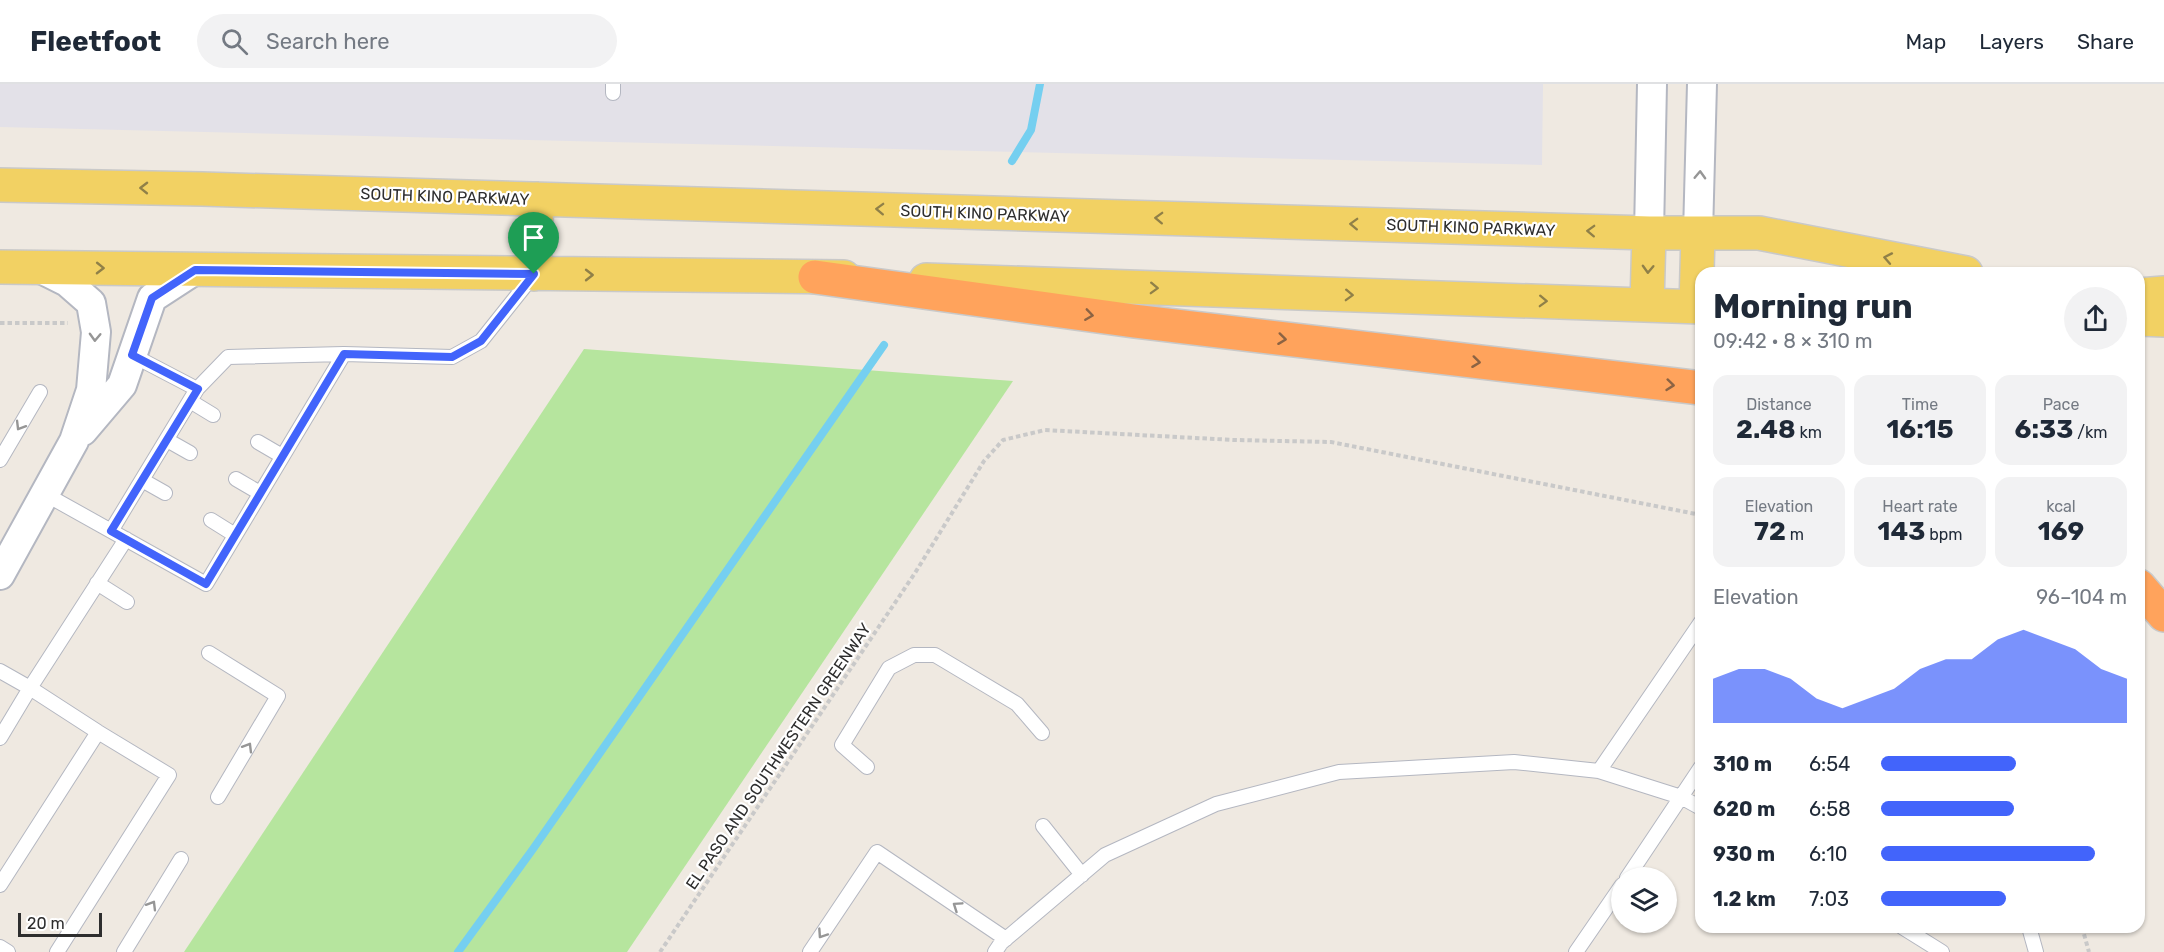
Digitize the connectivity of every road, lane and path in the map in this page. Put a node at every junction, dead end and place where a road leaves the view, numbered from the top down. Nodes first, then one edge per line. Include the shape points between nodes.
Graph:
1 (1652, 84) edge
2 (1702, 84) edge
3 (0, 185) edge
4 (537, 199) junction
5 (1649, 233) junction
6 (1698, 234) junction
7 (0, 267) edge
8 (37, 267) junction
9 (1698, 267) edge
10 (1935, 267) edge
11 (195, 270) junction
12 (534, 274) junction
13 (815, 277) junction
14 (2164, 293) edge
15 (2145, 294) edge
16 (1647, 305) junction
17 (1695, 307) edge
18 (2145, 319) edge
19 (2164, 320) edge
20 (0, 323) edge
21 (69, 323) dead end
22 (344, 354) junction
23 (132, 355) junction
24 (1695, 387) edge
25 (198, 389) junction
26 (40, 392) dead end
27 (190, 402) junction
28 (213, 415) dead end
29 (167, 440) junction
30 (74, 441) junction
31 (258, 442) dead end
32 (190, 453) dead end
33 (282, 456) junction
34 (0, 460) edge
35 (236, 479) dead end
36 (142, 480) junction
37 (165, 493) dead end
38 (260, 493) junction
39 (45, 494) junction
40 (1695, 514) edge
41 (211, 520) dead end
42 (111, 531) junction
43 (235, 535) junction
44 (126, 539) junction
45 (0, 574) edge
46 (97, 583) junction
47 (2145, 593) edge
48 (127, 602) dead end
49 (2164, 615) edge
50 (1695, 631) edge
51 (209, 653) dead end
52 (0, 671) edge
53 (30, 688) junction
54 (98, 732) junction
55 (1042, 733) dead end
56 (0, 738) edge
57 (867, 767) dead end
58 (1599, 771) junction
59 (1695, 776) edge
60 (218, 797) dead end
61 (1681, 797) junction
62 (1695, 805) edge
63 (1043, 826) dead end
64 (180, 859) dead end
65 (1634, 867) edge
66 (1082, 874) junction
67 (0, 885) edge
68 (1611, 901) edge
69 (1912, 933) edge
70 (2031, 933) edge
71 (2084, 933) edge
72 (1006, 939) junction
73 (0, 947) edge
74 (8, 952) edge
75 (57, 952) edge
76 (124, 952) edge
77 (660, 952) edge
78 (810, 952) edge
79 (995, 952) edge
80 (1576, 952) edge
81 (1942, 952) edge
82 (2036, 952) edge
83 (2089, 952) edge

1 - 5 street
6 -> 2 street
4 -> 3 main road, SOUTH KINO PARKWAY
5 -> 4 main road, SOUTH KINO PARKWAY
4 - 12 main road
5 - 6 main road, SOUTH KINO PARKWAY
5 -> 16 main road
6 - 9 main road
10 -> 6 main road, SOUTH KINO PARKWAY via 1759,233
7 - 8 main road
8 -> 11 main road
8 -> 30 street via 67,282 91,303 96,332 91,390
11 - 12 main road
11 - 23 street via 152,298
12 -> 13 main road
12 - 22 lane via 481,341 452,357
13 -> 16 main road
13 -> 24 highway via 1134,321
14 - 15 main road
16 - 17 main road
18 - 19 main road
20 - 21 path
22 - 25 lane via 228,357
22 - 33 lane
23 - 25 lane
23 - 30 street via 122,385
25 - 27 lane
26 -> 34 lane
27 - 28 lane
27 - 29 lane
29 - 32 lane
29 - 36 lane
30 - 39 street
31 - 33 lane
33 - 38 lane
35 - 38 lane
36 - 37 lane
36 - 42 lane
38 - 43 lane
39 - 42 lane
39 - 45 street
40 - 77 path, EL PASO AND SOUTHWESTERN GREENWAY via 1330,442 1046,430 1003,440 984,461 915,573
41 - 43 lane
42 - 44 lane
43 - 44 lane via 206,584
44 - 46 lane
46 - 48 lane
46 - 53 lane
47 - 49 highway
50 - 58 lane
60 -> 51 lane via 278,696
52 - 53 lane
53 - 54 lane
53 - 56 lane
54 - 67 lane
54 - 75 lane via 169,775
55 - 57 lane via 1017,704 935,655 914,655 889,668 842,745
58 - 61 lane
58 - 66 lane via 1507,762 1339,772 1216,804 1105,855
59 - 61 lane
61 - 62 lane
61 - 65 lane
63 - 66 lane
76 -> 64 lane
66 - 72 lane
68 - 80 lane
69 - 81 lane
70 - 82 lane
71 - 83 path
72 -> 78 lane via 877,852
72 - 79 lane
73 - 74 lane

